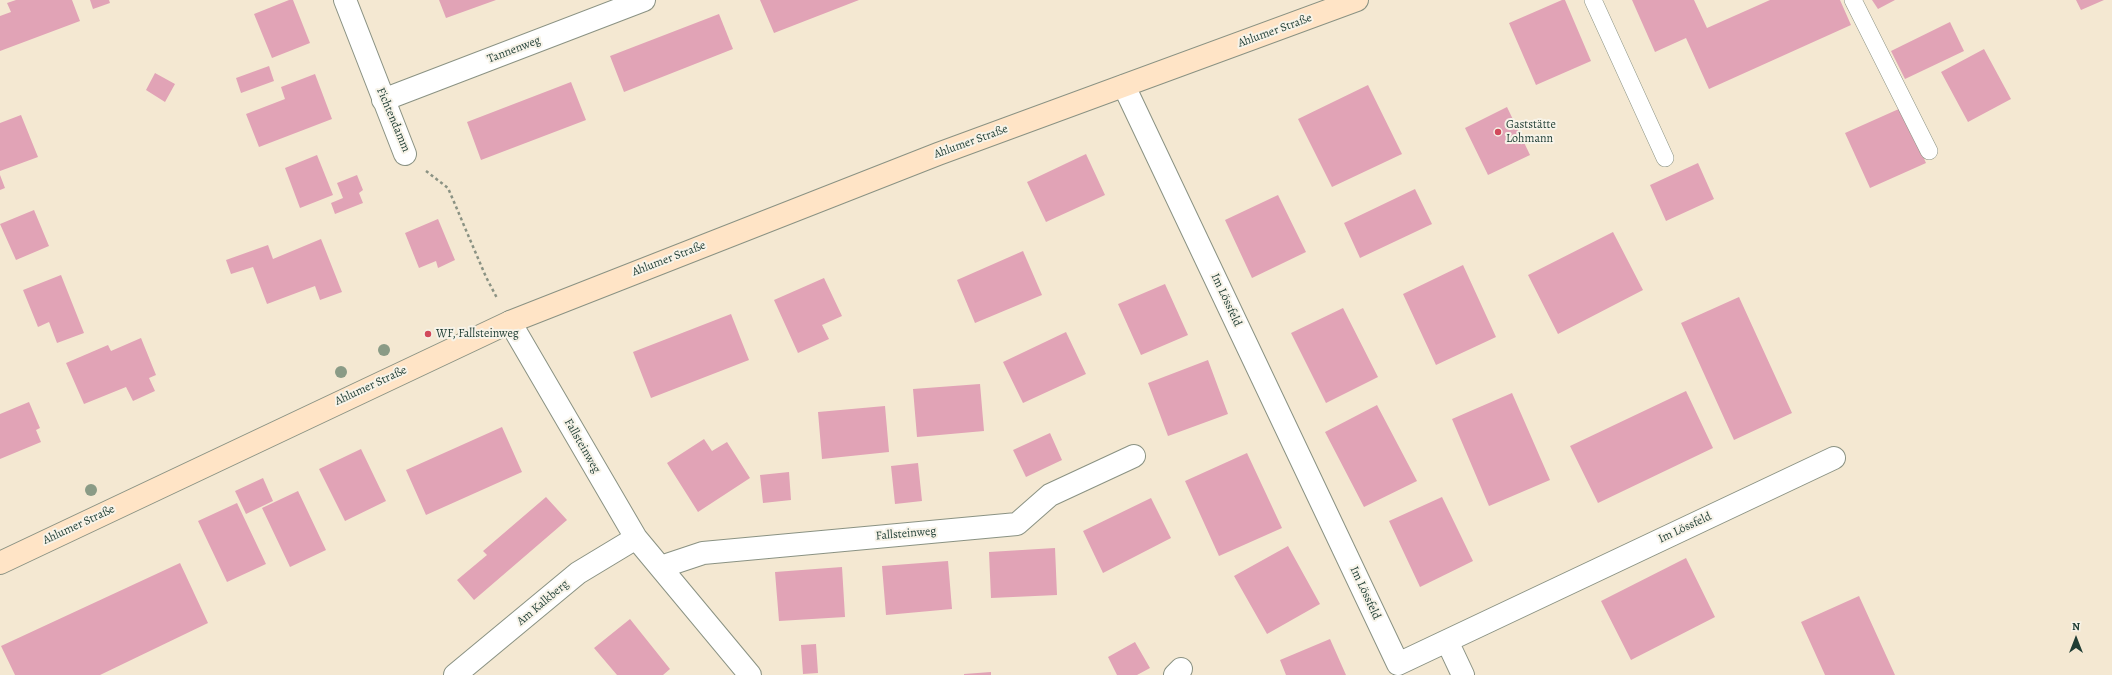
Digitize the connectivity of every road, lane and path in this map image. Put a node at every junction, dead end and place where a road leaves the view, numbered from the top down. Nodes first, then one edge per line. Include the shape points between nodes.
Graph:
1 (345, 0) edge
2 (644, 0) edge
3 (1357, 0) edge
4 (1593, 0) edge
5 (1853, 0) edge
6 (1124, 86) junction
7 (383, 100) junction
8 (1929, 152) dead end
9 (405, 154) joint
10 (1665, 158) dead end
11 (492, 290) dead end
12 (510, 322) junction
13 (1134, 456) dead end
14 (1834, 458) dead end
15 (636, 538) junction
16 (0, 563) edge
17 (661, 567) junction
18 (1447, 641) junction
19 (455, 675) edge
20 (750, 675) edge
21 (1463, 675) edge

1 - 7 street, Fichtendamm
2 - 7 street, Tannenweg
3 - 6 main road, Ahlumer Straße
4 - 10 lane
5 - 8 lane
6 - 12 main road, Ahlumer Straße via 938,154
6 - 18 street, Im Lössfeld via 1398,664
7 - 9 street, Fichtendamm
9 - 11 path, Fichtendamm via 448,188
12 - 15 street, Fallsteinweg
12 - 16 main road, Ahlumer Straße
13 - 17 street, Fallsteinweg via 1050,495 1017,524 703,553
14 - 18 street, Im Lössfeld
15 - 17 street, Fallsteinweg
15 - 19 street, Am Kalkberg via 578,573
17 - 20 street, Fallsteinweg
18 - 21 street

